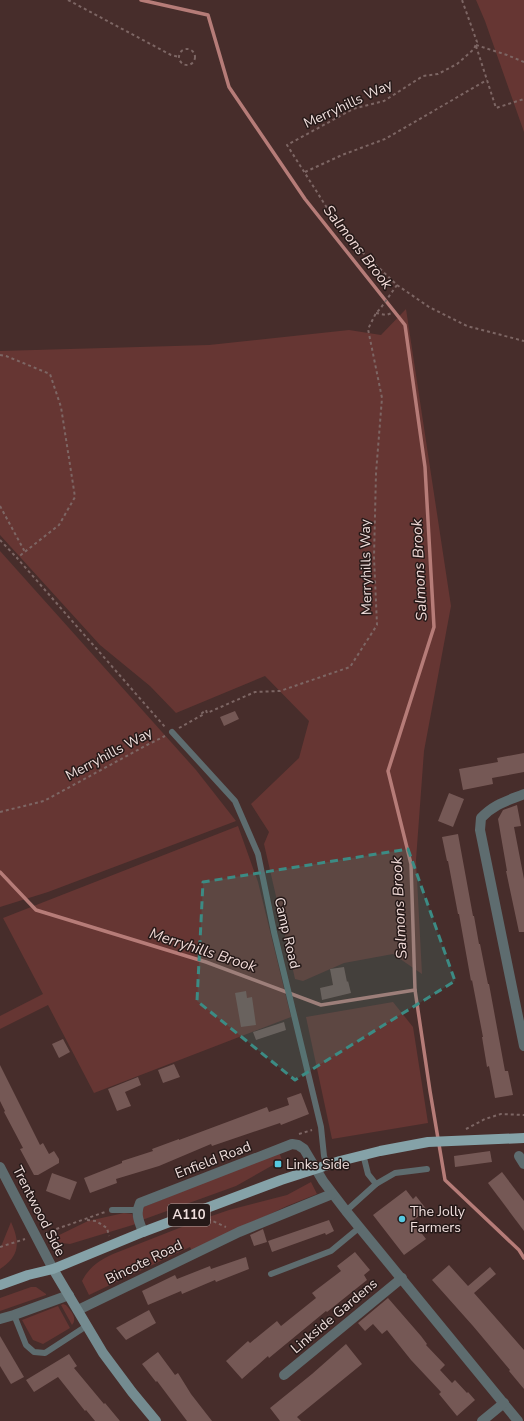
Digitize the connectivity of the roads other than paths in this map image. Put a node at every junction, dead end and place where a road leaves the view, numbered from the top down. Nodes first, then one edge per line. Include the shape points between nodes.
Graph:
1 (171, 733) road end
2 (524, 794) edge
3 (524, 1046) edge
4 (524, 1138) edge
5 (363, 1154) junction
6 (327, 1164) junction
7 (0, 1167) edge
8 (315, 1168) junction
9 (427, 1170) dead end
10 (376, 1184) junction
11 (332, 1194) junction
12 (112, 1210) road end
13 (137, 1210) junction
14 (346, 1211) junction
15 (360, 1227) junction
16 (143, 1232) junction
17 (53, 1269) junction
18 (271, 1274) dead end
19 (402, 1278) junction
20 (0, 1286) edge
21 (69, 1294) junction
22 (78, 1310) junction
23 (14, 1315) junction
24 (0, 1319) edge
25 (88, 1325) junction
26 (284, 1375) dead end
27 (504, 1403) junction
28 (156, 1421) edge
29 (482, 1421) edge
30 (518, 1421) edge

1 - 6 lane, Camp Road via 235,801 258,854 321,1127
2 - 3 street via 495,805 481,818 480,830
4 - 5 main road, A110 via 428,1142
5 - 6 main road, A110
5 - 10 lane via 368,1174
6 - 8 main road, A110
7 - 17 street, Trentwood Side
8 - 11 street
8 - 13 street, Enfield Road via 304,1148 292,1144 140,1203
8 - 16 main road, A110
9 - 10 lane via 395,1173
10 - 14 lane
11 - 14 street
11 - 22 street, Bincote Road via 238,1232
12 - 13 lane
13 - 16 street
14 - 15 street
15 - 18 lane via 331,1251
15 - 19 street
16 - 17 main road, A110
17 - 20 main road, A110
17 - 21 street
19 - 26 street, Linkside Gardens
19 - 27 street
21 - 22 street
21 - 23 street
22 - 25 street
23 - 24 street
23 - 25 lane via 26,1345 34,1352 45,1353
25 - 28 street via 103,1353
27 - 29 street
27 - 30 street

